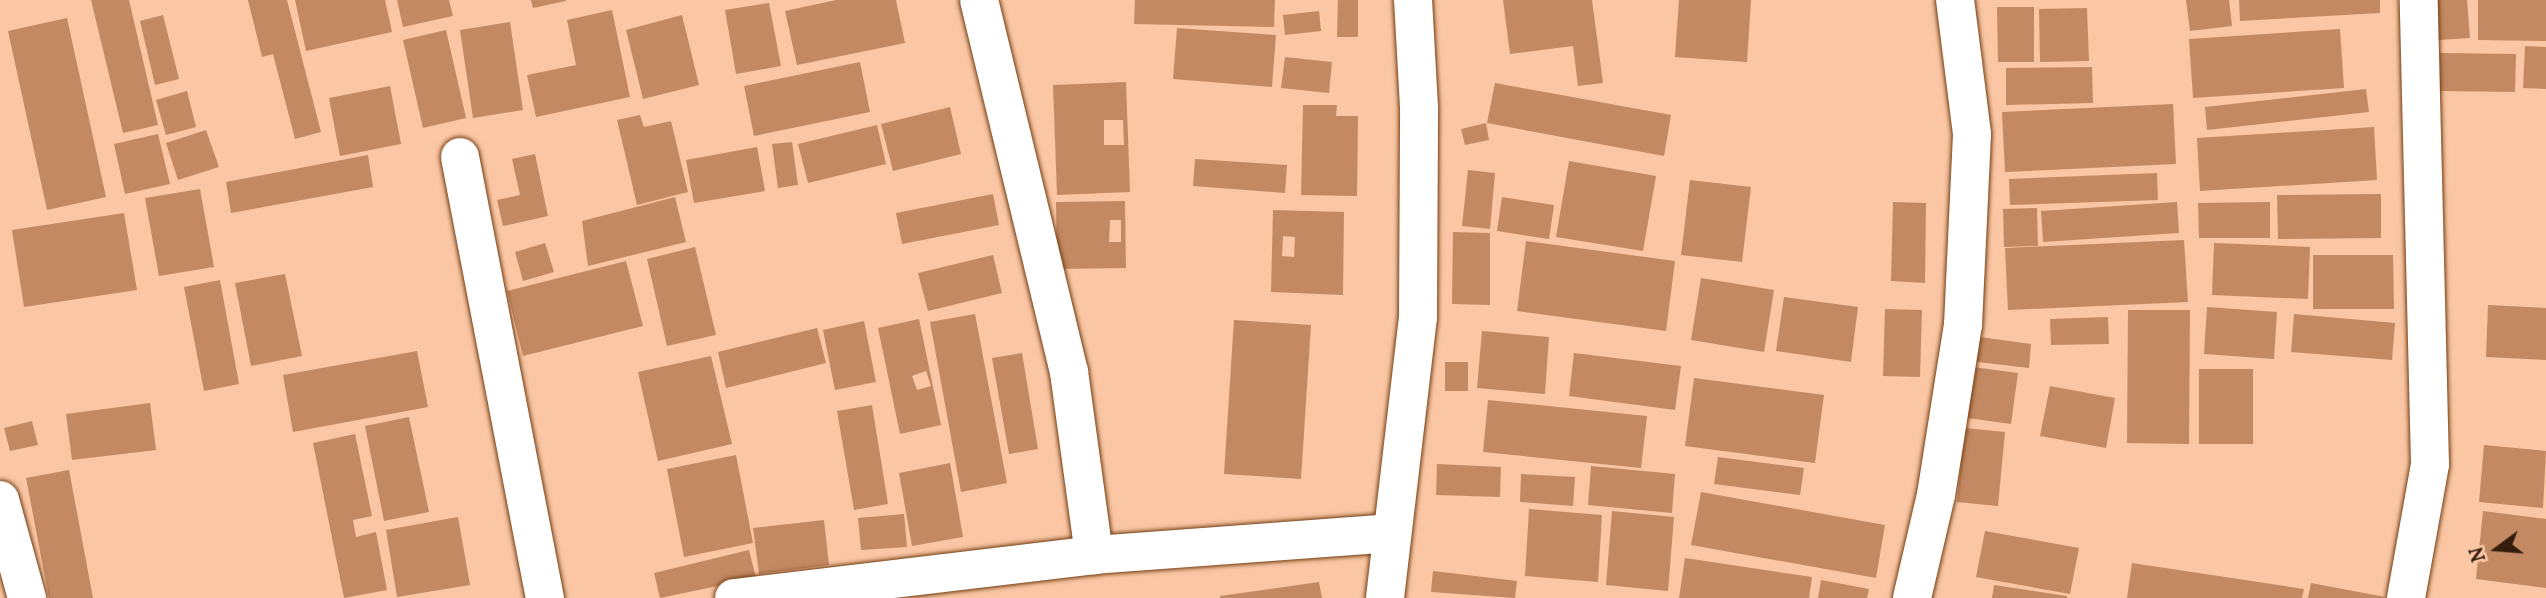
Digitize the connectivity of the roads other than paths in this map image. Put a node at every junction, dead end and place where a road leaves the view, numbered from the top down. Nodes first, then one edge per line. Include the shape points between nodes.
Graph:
1 (979, 0) edge
2 (1413, 0) edge
3 (1955, 0) edge
4 (2418, 0) edge
5 (460, 157) dead end
6 (0, 500) edge
7 (1391, 533) junction
8 (1094, 555) junction
9 (856, 590) edge
10 (27, 598) edge
11 (545, 598) edge
12 (734, 598) edge
13 (1385, 598) edge
14 (1912, 598) edge
15 (2406, 598) edge

1 - 8 street via 1069,372
2 - 7 street via 1419,107 1418,317
3 - 14 street via 1972,134 1963,324 1936,495
4 - 15 street via 2430,464
5 - 11 street
6 - 10 street
7 - 8 street
7 - 13 street
8 - 9 street
9 - 12 street

